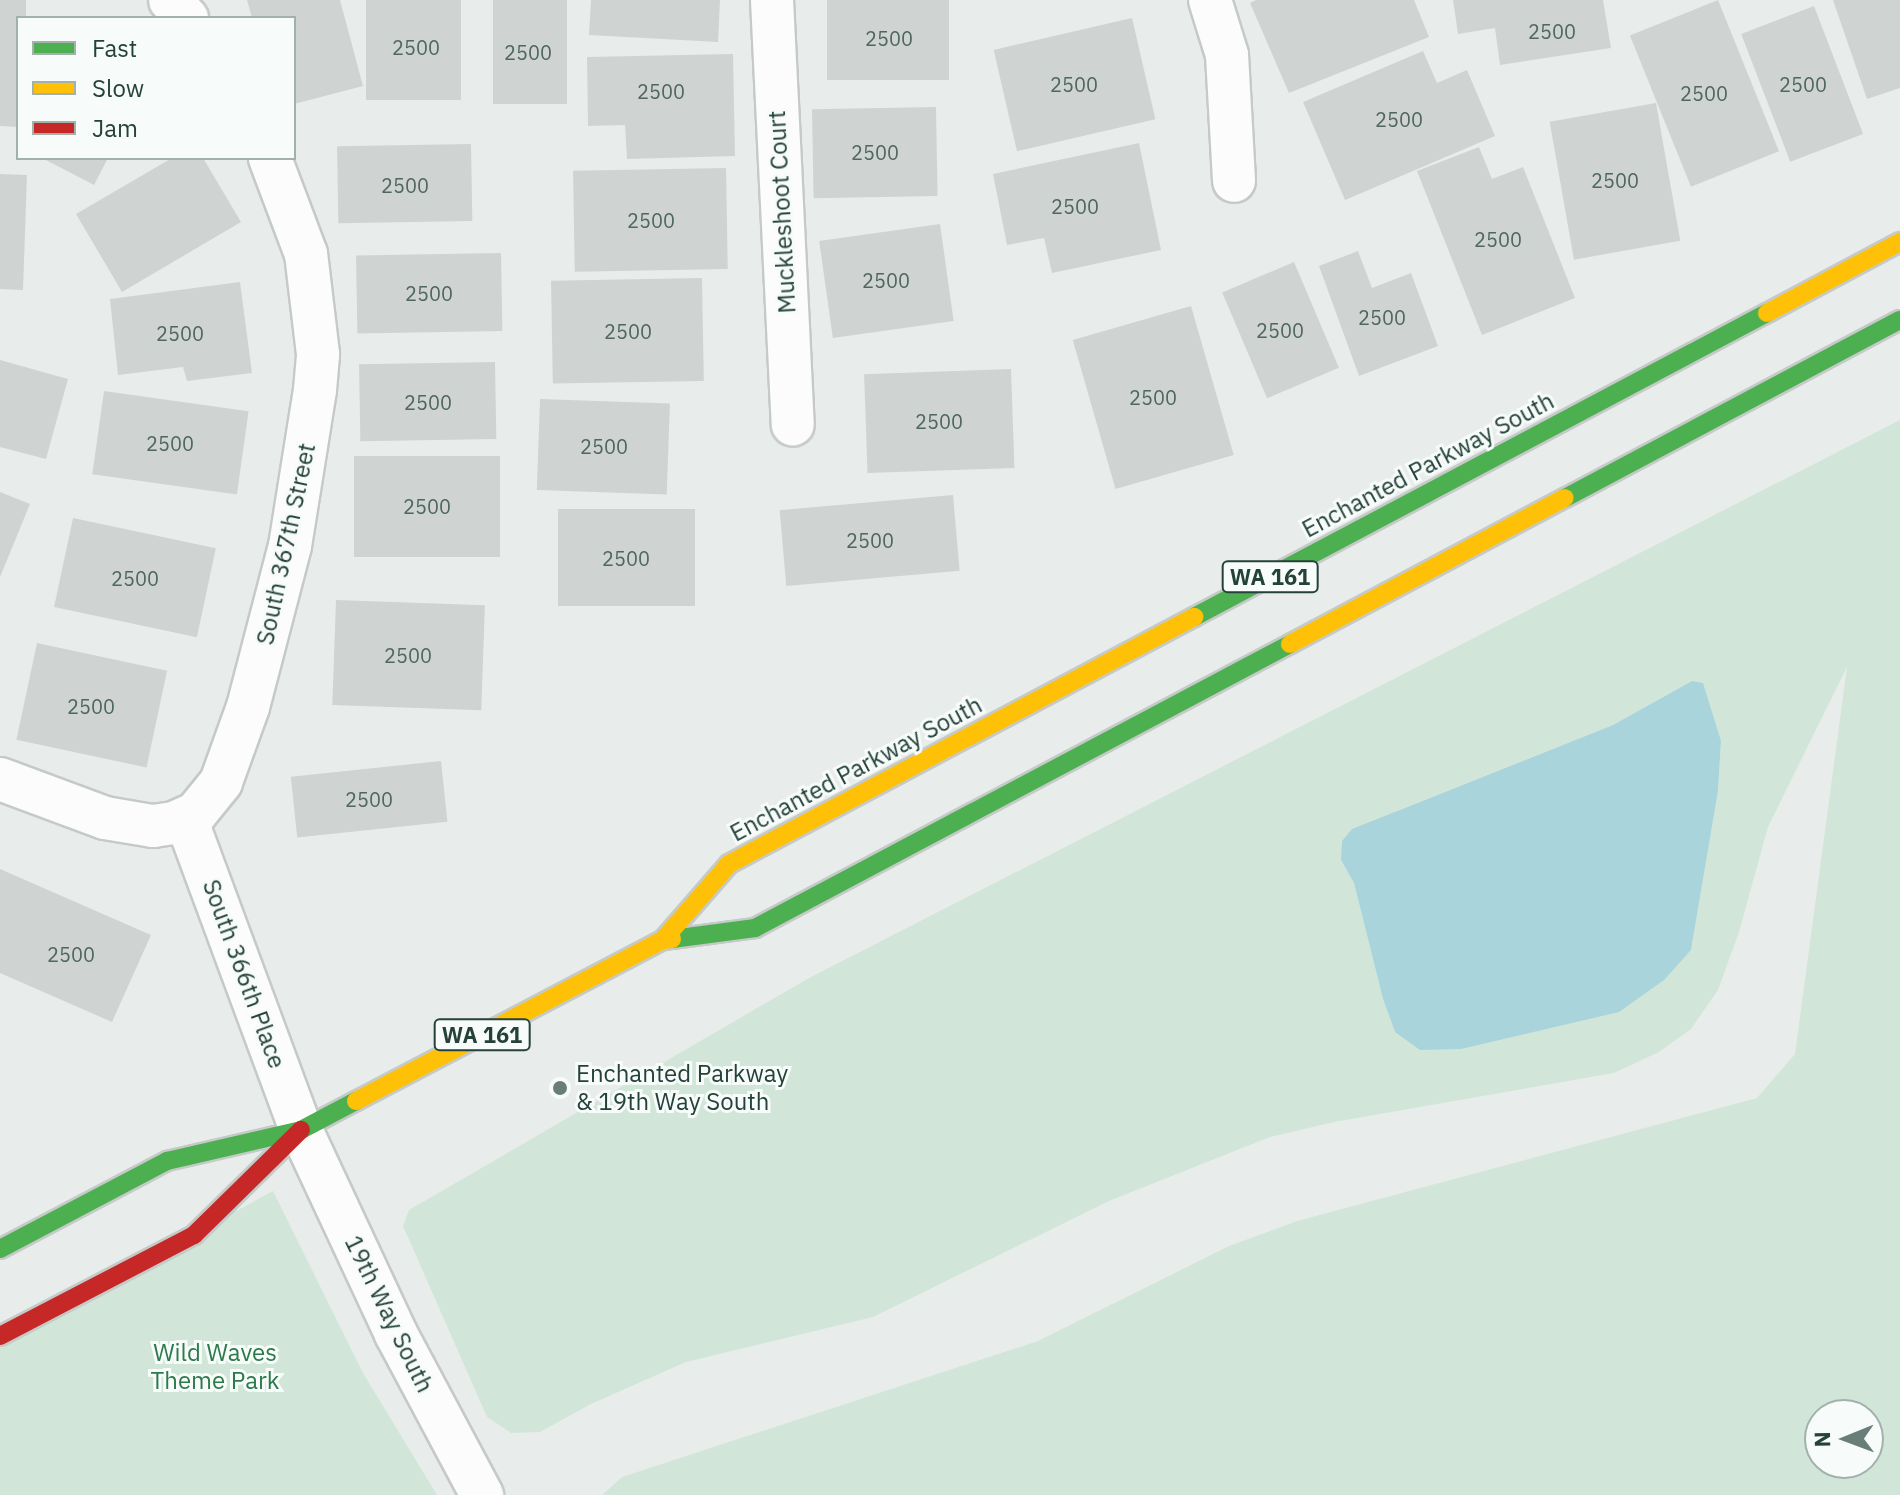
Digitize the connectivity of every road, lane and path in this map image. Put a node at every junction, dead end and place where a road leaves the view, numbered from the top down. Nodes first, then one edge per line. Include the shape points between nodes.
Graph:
1 (170, 0) edge
2 (772, 0) edge
3 (1210, 0) edge
4 (185, 16) edge
5 (271, 160) edge
6 (1234, 181) dead end
7 (1900, 242) edge
8 (1900, 320) edge
9 (793, 424) dead end
10 (0, 779) edge
11 (186, 819) junction
12 (663, 940) junction
13 (301, 1130) junction
14 (0, 1249) edge
15 (0, 1336) edge
16 (482, 1495) edge

1 - 4 street
2 - 9 street, Muckleshoot Court
3 - 6 street via 1227,55
5 - 11 street, South 367th Street via 306,254 315,311 318,354 309,444 290,546 248,707 221,782 205,805
7 - 12 main road, Enchanted Parkway South / WA 161 via 729,864
8 - 12 main road, Enchanted Parkway South / WA 161 via 755,928
10 - 11 street via 122,822 153,826
11 - 13 street, South 366th Place
12 - 13 main road, Enchanted Parkway South / WA 161
13 - 14 main road, Enchanted Parkway South / WA 161 via 167,1161
13 - 15 main road, Enchanted Parkway South / WA 161 via 194,1235
13 - 16 street, 19th Way South via 396,1334

